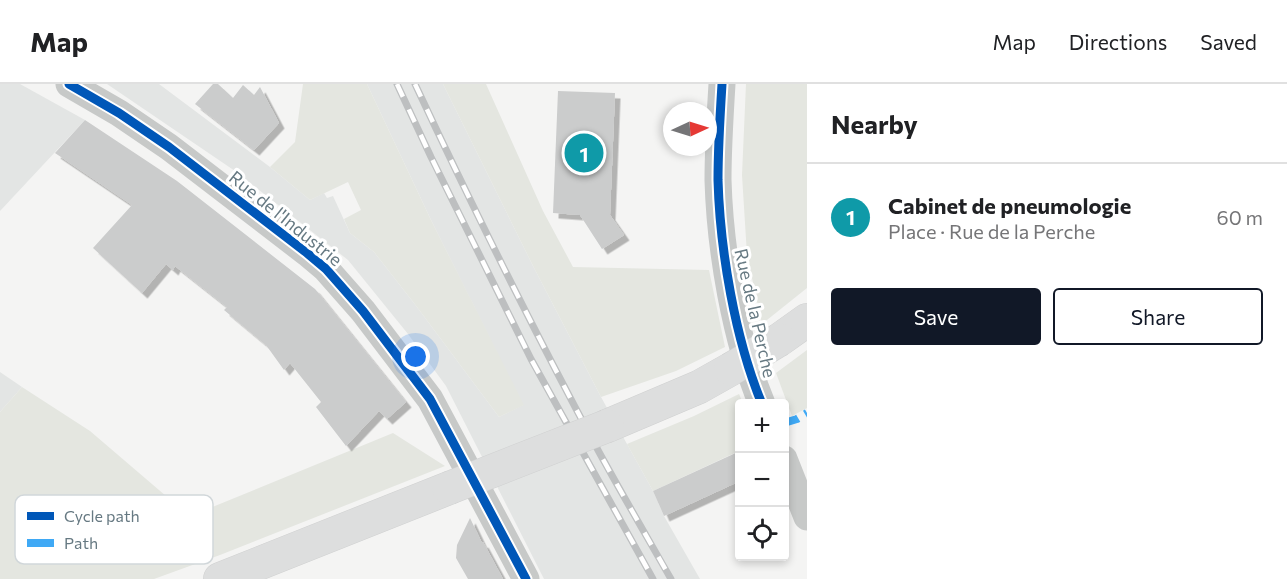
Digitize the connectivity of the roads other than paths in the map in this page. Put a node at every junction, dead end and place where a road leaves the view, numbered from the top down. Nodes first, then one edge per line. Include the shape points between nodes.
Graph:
1 (69, 84) edge
2 (722, 84) edge
3 (807, 320) edge
4 (760, 399) edge
5 (789, 472) edge
6 (807, 517) edge
7 (220, 579) edge
8 (526, 579) edge

1 - 8 street, Rue de l'Industrie via 169,147 326,269 430,399
2 - 4 street, Rue de la Perche via 718,180 724,252 742,343
3 - 7 main road, bridge via 699,387
5 - 6 street

